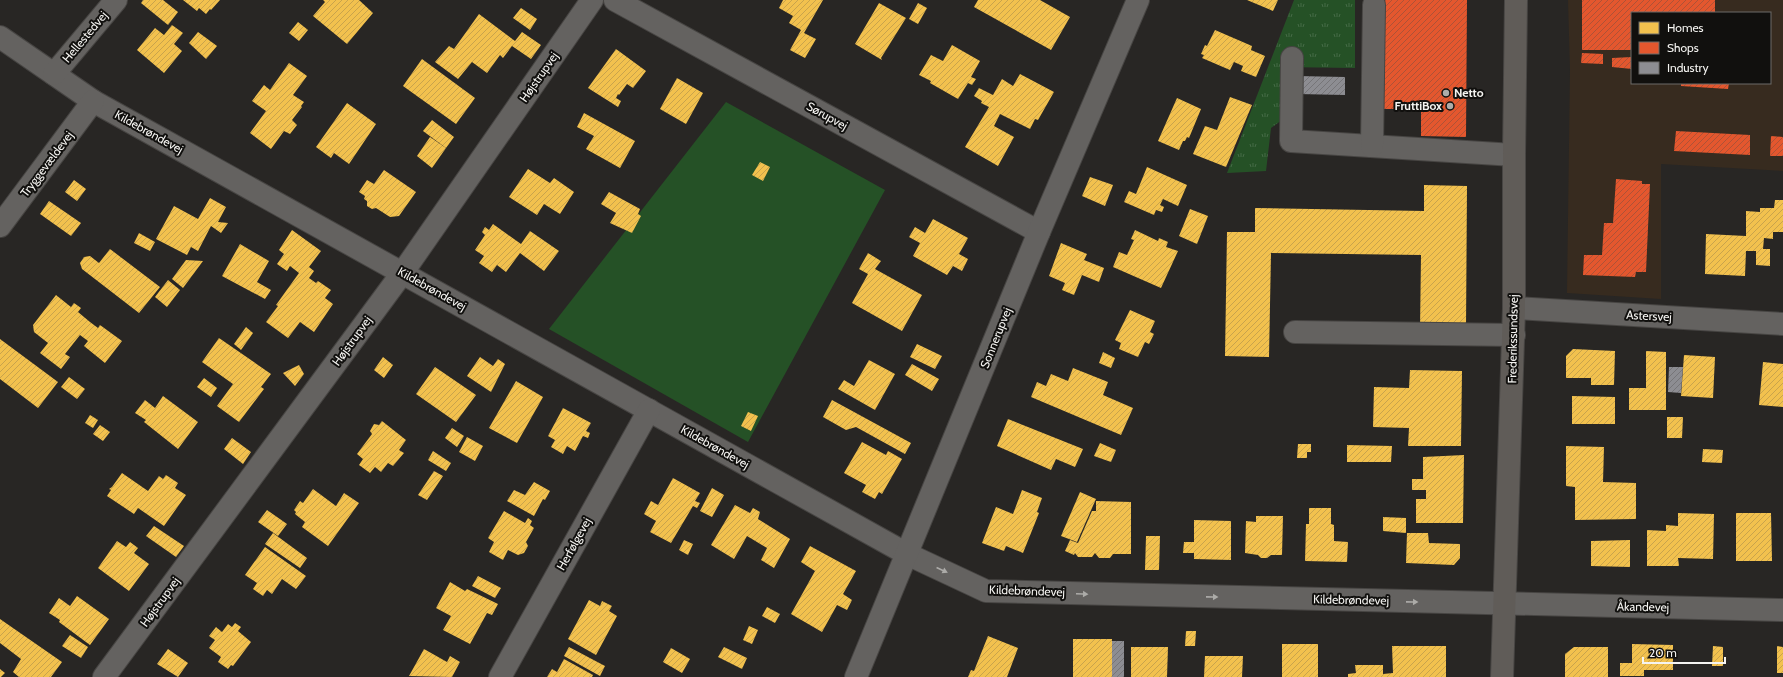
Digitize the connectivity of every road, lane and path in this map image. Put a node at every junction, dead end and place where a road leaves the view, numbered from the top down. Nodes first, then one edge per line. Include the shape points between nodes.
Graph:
1 (116, 0) edge
2 (592, 0) edge
3 (615, 0) edge
4 (1138, 0) edge
5 (1516, 0) edge
6 (1374, 5) dead end
7 (0, 37) edge
8 (1292, 58) dead end
9 (54, 74) junction
10 (93, 101) junction
11 (1372, 146) junction
12 (1514, 155) junction
13 (0, 226) edge
14 (1039, 232) junction
15 (403, 272) junction
16 (1514, 308) junction
17 (1783, 324) edge
18 (1295, 332) dead end
19 (1514, 336) junction
20 (649, 410) junction
21 (907, 554) junction
22 (1504, 604) junction
23 (1783, 610) edge
24 (104, 677) edge
25 (500, 677) edge
26 (856, 677) edge
27 (1502, 677) edge

1 - 9 street, Hellestedvej
2 - 15 street, Højstrupvej
3 - 14 street, Sørupvej
4 - 14 street, Sonnerupvej
5 - 12 main road, Frederikssundsvej
6 - 11 street
7 - 9 street, Kildebrøndevej
8 - 11 street via 1291,141
9 - 10 street, Kildebrøndevej
10 - 13 street, Tryggevældevej
10 - 15 street, Kildebrøndevej
11 - 12 street
12 - 16 main road, Frederikssundsvej
14 - 21 street, Sonnerupvej
15 - 20 street, Kildebrøndevej
15 - 24 street, Højstrupvej
16 - 17 street, Astersvej
16 - 19 main road, Frederikssundsvej
18 - 19 street
19 - 22 main road, Frederikssundsvej
20 - 21 street, Kildebrøndevej
20 - 25 street, Herfølgevej
21 -> 22 street, Kildebrøndevej via 986,591
21 - 26 street, Sonnerupvej
22 - 23 street, Åkandevej
22 - 27 main road, Frederikssundsvej

